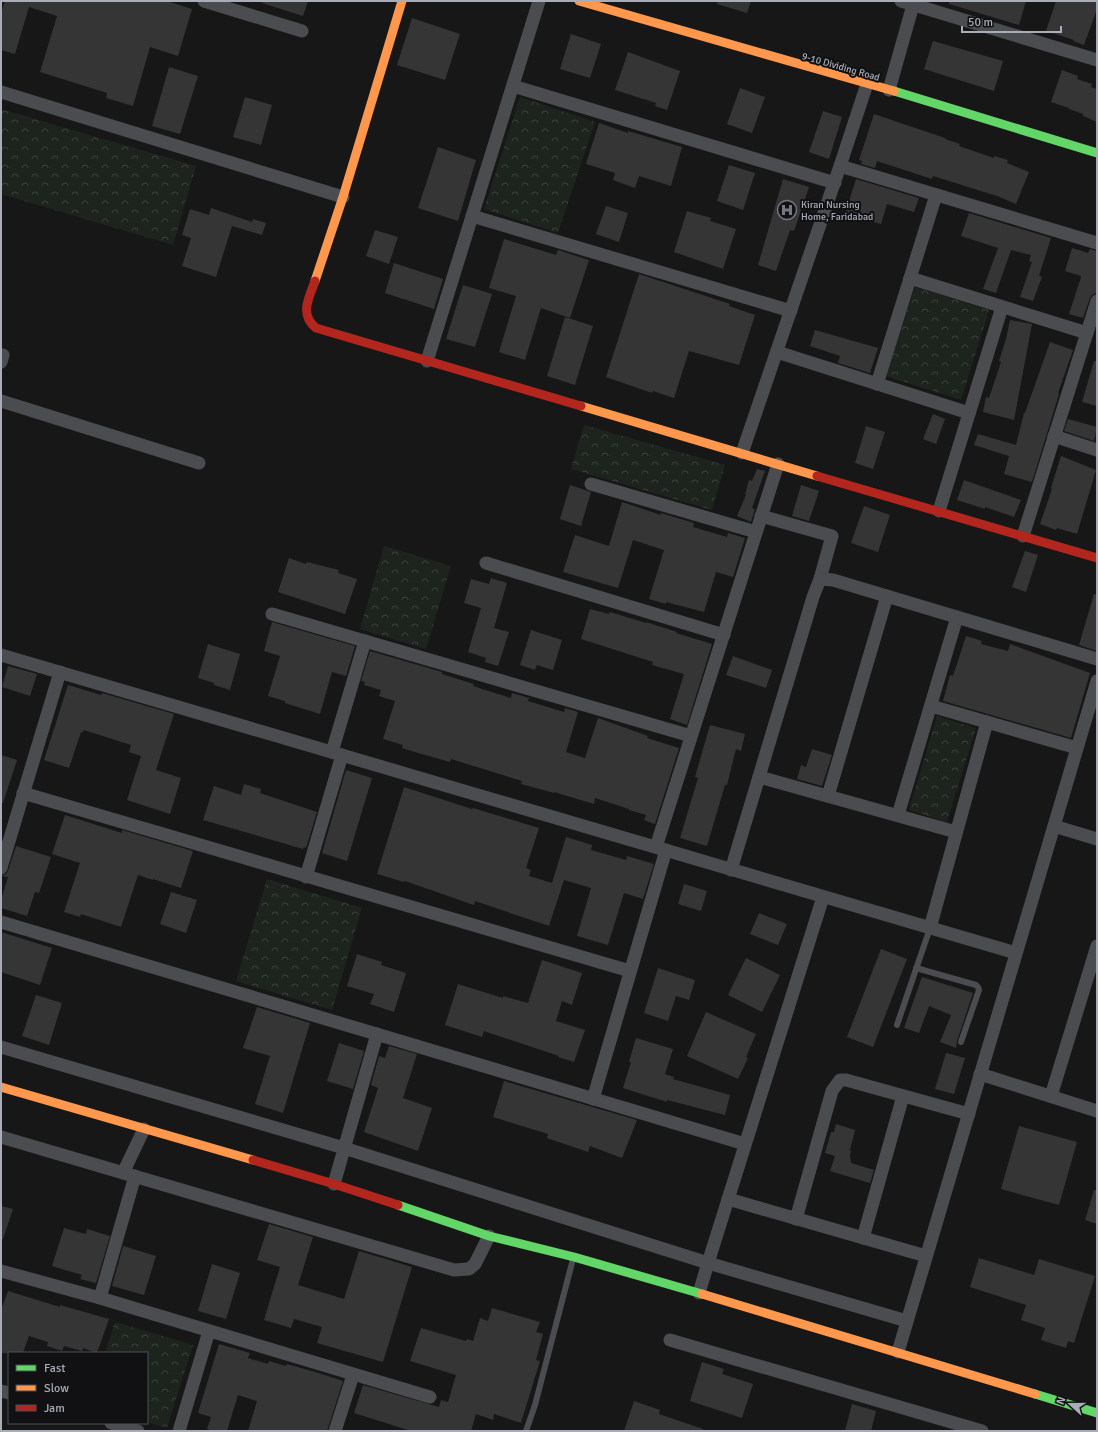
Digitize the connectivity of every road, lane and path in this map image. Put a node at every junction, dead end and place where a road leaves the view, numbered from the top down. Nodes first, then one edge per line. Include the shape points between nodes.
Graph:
1 (204, 1) edge
2 (402, 1) edge
3 (539, 1) edge
4 (579, 1) edge
5 (907, 3) edge
6 (302, 31) dead end
7 (1097, 60) edge
8 (867, 84) junction
9 (513, 86) junction
10 (888, 90) junction
11 (1, 92) edge
12 (1097, 153) edge
13 (840, 166) junction
14 (835, 183) junction
15 (936, 195) junction
16 (343, 197) junction
17 (472, 216) junction
18 (1097, 243) edge
19 (910, 278) junction
20 (1097, 302) edge
21 (1002, 306) junction
22 (791, 311) junction
23 (1087, 333) junction
24 (777, 352) junction
25 (427, 361) junction
26 (877, 384) junction
27 (1, 401) edge
28 (969, 413) junction
29 (1054, 436) junction
30 (1097, 450) edge
31 (742, 453) junction
32 (199, 463) dead end
33 (778, 464) junction
34 (591, 484) dead end
35 (939, 511) junction
36 (761, 516) junction
37 (756, 532) junction
38 (1023, 536) junction
39 (1097, 558) edge
40 (486, 563) dead end
41 (820, 579) junction
42 (886, 596) junction
43 (272, 614) dead end
44 (957, 617) junction
45 (724, 635) junction
46 (365, 641) junction
47 (1, 655) edge
48 (1097, 659) edge
49 (60, 672) junction
50 (1097, 681) edge
51 (931, 706) junction
52 (987, 722) junction
53 (691, 736) junction
54 (1077, 748) junction
55 (337, 754) junction
56 (759, 777) junction
57 (23, 793) junction
58 (828, 796) junction
59 (898, 816) junction
60 (1054, 826) junction
61 (956, 832) junction
62 (1097, 839) edge
63 (661, 849) junction
64 (1, 868) edge
65 (731, 870) junction
66 (306, 877) junction
67 (823, 897) junction
68 (1, 922) edge
69 (930, 928) junction
70 (1097, 946) edge
71 (1016, 953) junction
72 (916, 968) junction
73 (630, 971) junction
74 (897, 1025) dead end
75 (377, 1034) junction
76 (961, 1042) dead end
77 (1, 1048) edge
78 (980, 1074) junction
79 (1, 1087) edge
80 (903, 1096) junction
81 (1051, 1096) junction
82 (593, 1099) junction
83 (1096, 1108) edge
84 (969, 1114) junction
85 (144, 1128) junction
86 (1, 1137) edge
87 (745, 1144) junction
88 (344, 1148) junction
89 (129, 1175) junction
90 (334, 1184) junction
91 (728, 1199) junction
92 (796, 1219) junction
93 (489, 1236) junction
94 (863, 1238) junction
95 (926, 1256) junction
96 (574, 1257) junction
97 (708, 1263) junction
98 (1, 1271) edge
99 (699, 1293) junction
100 (100, 1298) junction
101 (907, 1321) junction
102 (209, 1331) junction
103 (670, 1340) dead end
104 (898, 1352) junction
105 (353, 1375) junction
106 (430, 1398) dead end
107 (1097, 1413) edge
108 (114, 1424) edge
109 (138, 1431) edge
110 (178, 1431) edge
111 (335, 1431) edge
112 (526, 1431) edge
113 (982, 1431) edge

1 - 6 street
2 - 16 street
3 - 9 street
4 - 8 street, 9-10 Dividing Road
5 - 7 street
5 - 10 street
8 - 10 street, 9-10 Dividing Road
8 - 13 street
9 - 14 street
9 - 17 street
10 - 12 street, 9-10 Dividing Road
11 - 16 street
13 - 14 street
13 - 15 street
14 - 22 street
15 - 18 street
15 - 19 street
16 - 25 street via 306,308 309,323 316,328
17 - 22 street
17 - 25 street
19 - 21 street
19 - 26 street
20 - 23 street
21 - 23 street
21 - 28 street
22 - 24 street
23 - 29 street
24 - 26 street
24 - 31 street
25 - 31 street
26 - 28 street
27 - 32 street
28 - 35 street
29 - 30 street
29 - 38 street
31 - 33 street
33 - 35 street
33 - 36 street
34 - 37 street
35 - 38 street
36 - 37 street
36 - 41 street via 832,536
37 - 45 street
38 - 39 street
40 - 45 street
41 - 42 street via 832,580
41 - 56 street
42 - 44 street
42 - 58 street
43 - 46 street
44 - 48 street
44 - 51 street
45 - 53 street
46 - 53 street
46 - 55 street
47 - 49 street
49 - 55 street
49 - 57 street
50 - 54 street
51 - 52 street
51 - 59 street
52 - 54 street
52 - 61 street
53 - 63 street
54 - 60 street
55 - 63 street
55 - 66 street
56 - 58 street
56 - 65 street
57 - 64 street
57 - 66 street
58 - 59 street
59 - 61 street
60 - 62 street
60 - 71 street
61 - 69 street
63 - 65 street
63 - 73 street
65 - 67 street
66 - 73 street
67 - 69 street
67 - 87 street
68 - 75 street
69 - 71 street
69 - 72 lane
70 - 81 street
71 - 78 street
72 - 74 lane
72 - 76 lane via 978,987
73 - 82 street
75 - 82 street
75 - 88 street
77 - 88 street
78 - 81 street
78 - 84 street
79 - 85 street
80 - 84 street
80 - 92 street via 846,1080 840,1080 836,1084
80 - 94 street
81 - 83 street
82 - 87 street
84 - 95 street
85 - 89 street
85 - 90 street
86 - 89 street
87 - 91 street
88 - 90 street
88 - 97 street
89 - 93 street via 454,1270 469,1269
89 - 100 street
90 - 93 street
91 - 92 street
91 - 97 street
92 - 94 street
93 - 96 street
94 - 95 street
95 - 101 street
96 - 99 street
96 - 112 lane
97 - 99 street
97 - 101 street
98 - 100 street
99 - 104 street
100 - 102 street
101 - 104 street
102 - 105 street
102 - 110 street
103 - 113 street
104 - 107 street
105 - 106 street
105 - 111 street
108 - 109 street

